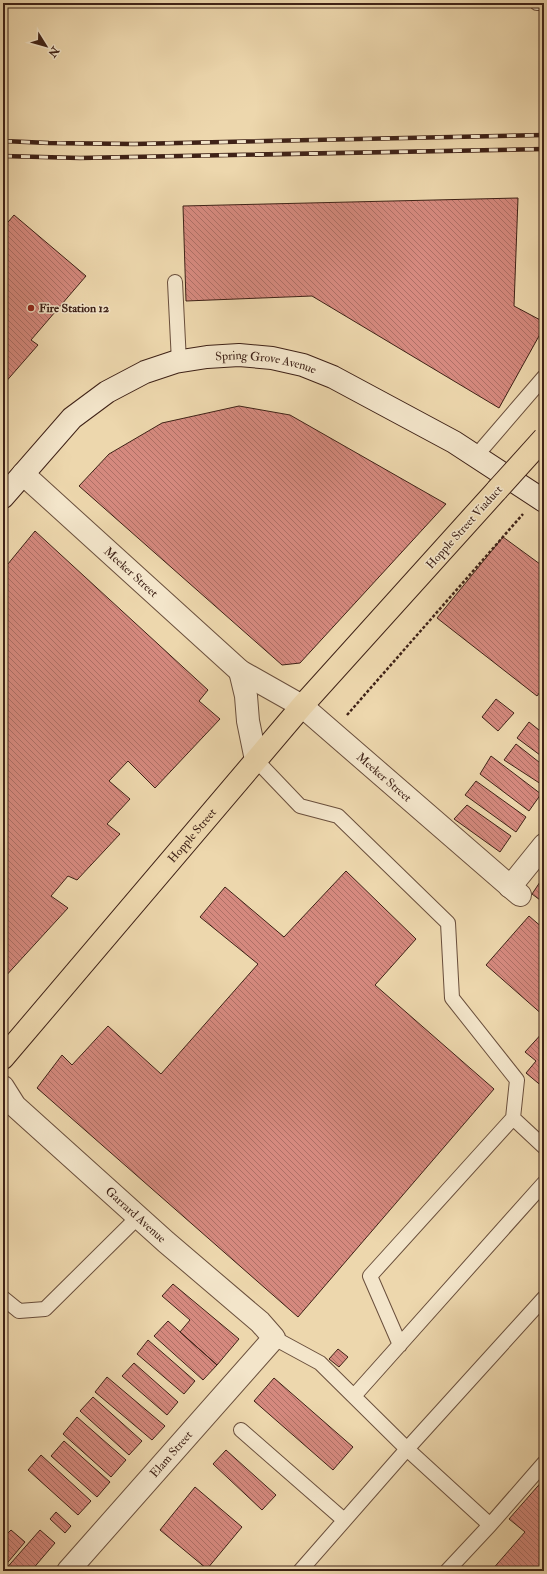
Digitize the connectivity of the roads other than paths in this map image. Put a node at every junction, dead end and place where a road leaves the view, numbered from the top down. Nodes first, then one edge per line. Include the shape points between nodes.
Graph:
1 (538, 3) edge
2 (544, 4) edge
3 (175, 282) dead end
4 (179, 362) junction
5 (544, 377) edge
6 (544, 438) edge
7 (476, 456) junction
8 (23, 474) junction
9 (3, 497) edge
10 (541, 499) edge
11 (385, 616) joint
12 (240, 671) junction
13 (302, 706) junction
14 (256, 760) junction
15 (544, 845) edge
16 (3, 1058) edge
17 (3, 1087) edge
18 (513, 1118) junction
19 (544, 1147) edge
20 (544, 1183) edge
21 (138, 1217) junction
22 (3, 1298) edge
23 (544, 1298) edge
24 (274, 1338) junction
25 (400, 1345) junction
26 (354, 1396) junction
27 (241, 1430) dead end
28 (407, 1449) junction
29 (544, 1463) edge
30 (344, 1520) junction
31 (490, 1525) junction
32 (68, 1571) edge
33 (300, 1571) edge
34 (447, 1571) edge

1 - 2 lane
3 - 4 lane
4 - 7 street, Spring Grove Avenue via 239,355 272,358 303,365 333,377
4 - 8 street, Spring Grove Avenue via 145,372 106,392 72,418
5 - 7 lane
6 - 11 main road, Hopple Street Viaduct, bridge
7 - 10 street, Spring Grove Avenue
8 - 9 street, Spring Grove Avenue
8 - 12 street, Meeker Street
11 - 13 main road, Hopple Street
12 - 13 street, Meeker Street
12 - 14 street
13 - 14 main road, Hopple Street
13 - 15 street, Meeker Street via 515,891
14 - 16 main road, Hopple Street
14 - 18 lane via 300,806 338,816 448,923 452,998 518,1080
17 - 21 street, Garrard Avenue via 15,1106
18 - 19 lane
18 - 25 lane via 370,1276
20 - 25 lane
21 - 22 lane via 45,1308 18,1311
21 - 24 street, Garrard Avenue via 260,1322
23 - 28 lane
24 - 26 lane via 320,1363
24 - 32 street, Elam Street
25 - 26 lane
26 - 28 lane
27 - 30 lane
28 - 30 lane
28 - 31 lane
29 - 31 lane
30 - 33 lane
31 - 34 lane

